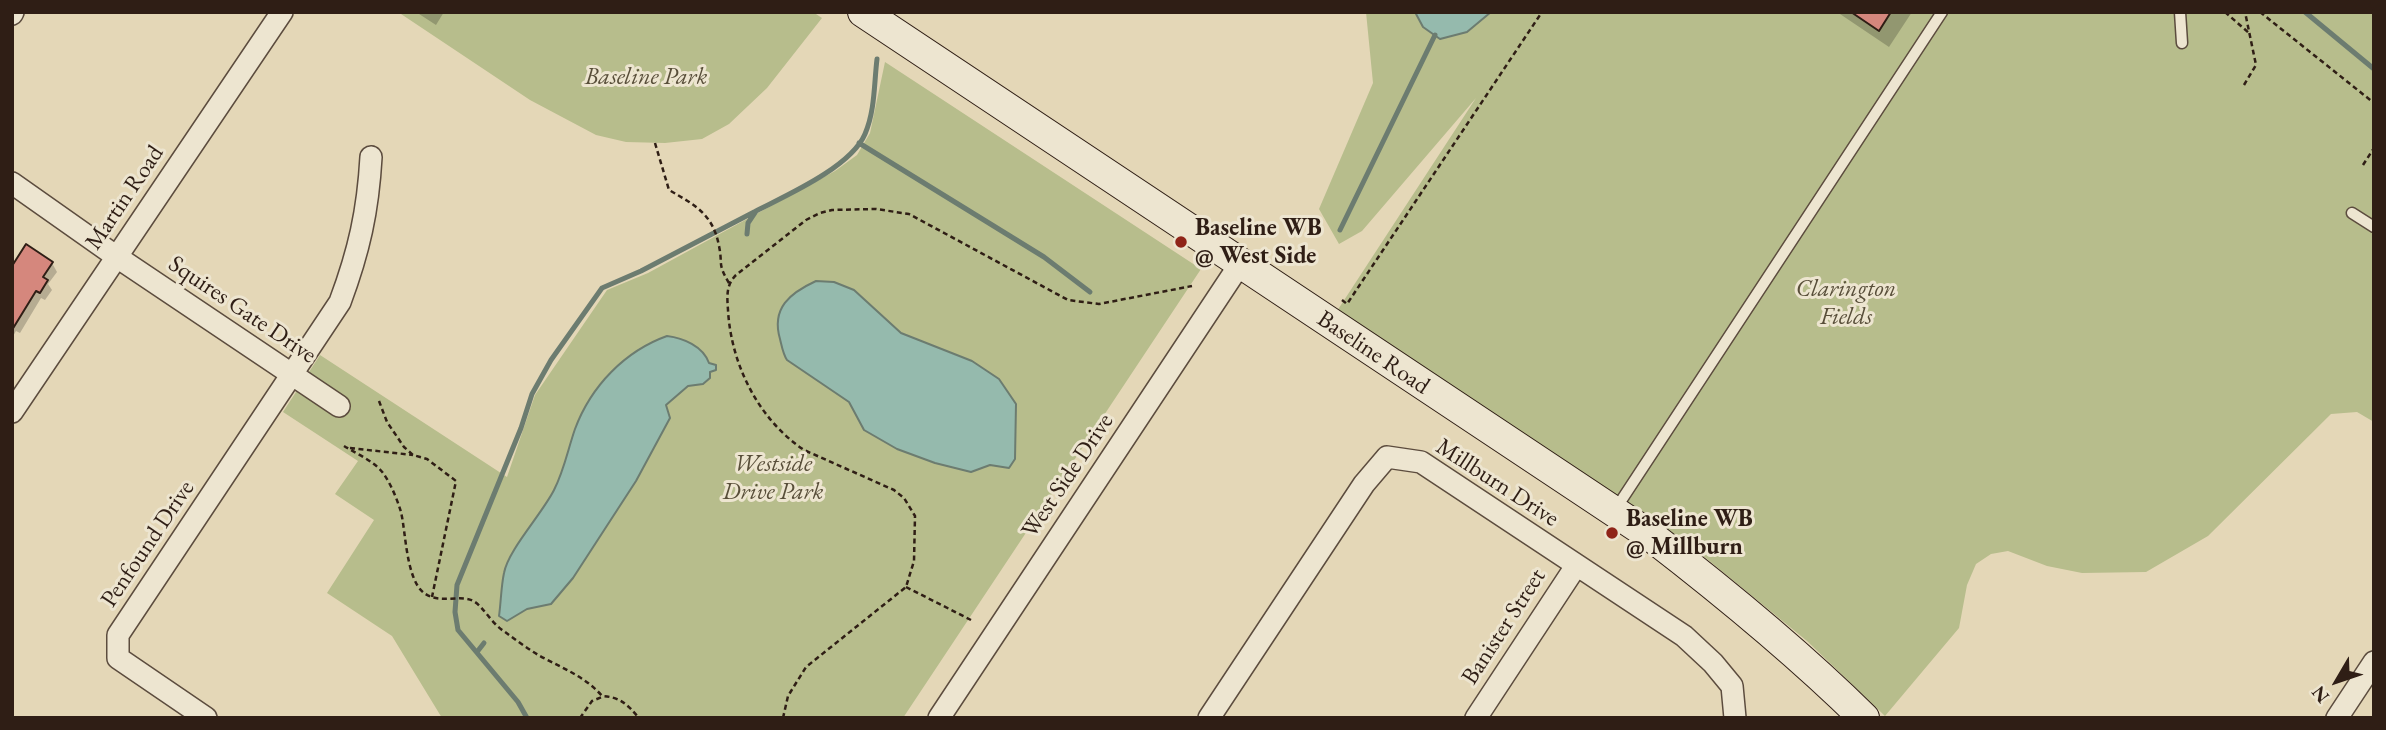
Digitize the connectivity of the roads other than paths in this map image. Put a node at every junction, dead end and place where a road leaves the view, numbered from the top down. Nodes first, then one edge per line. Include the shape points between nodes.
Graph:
1 (282, 12) edge
2 (863, 12) edge
3 (1942, 12) edge
4 (2180, 12) edge
5 (2182, 43) dead end
6 (371, 157) dead end
7 (12, 183) edge
8 (2352, 213) dead end
9 (2374, 227) edge
10 (117, 257) junction
11 (1240, 264) junction
12 (292, 375) junction
13 (339, 406) dead end
14 (12, 412) edge
15 (1614, 512) junction
16 (1576, 566) junction
17 (2374, 662) edge
18 (206, 718) edge
19 (939, 718) edge
20 (1209, 718) edge
21 (1476, 718) edge
22 (1735, 718) edge
23 (1864, 718) edge
24 (2337, 718) edge

1 - 10 street, Martin Road
2 - 11 street, Baseline Road
3 - 15 lane
4 - 5 lane
6 - 12 street via 369,198 357,259 340,302
7 - 10 street, Squires Gate Drive
8 - 9 lane
10 - 12 street, Squires Gate Drive
10 - 14 street, Martin Road
11 - 15 street, Baseline Road
11 - 19 street, West Side Drive
12 - 13 street, Squires Gate Drive
12 - 18 street, Penfound Drive via 118,635 118,658
15 - 23 street, Baseline Road via 1736,601
16 - 20 street, Millburn Drive via 1421,462 1387,457 1364,484
16 - 21 street, Banister Street
16 - 22 street, Millburn Drive via 1684,636 1713,663 1732,686
17 - 24 street

